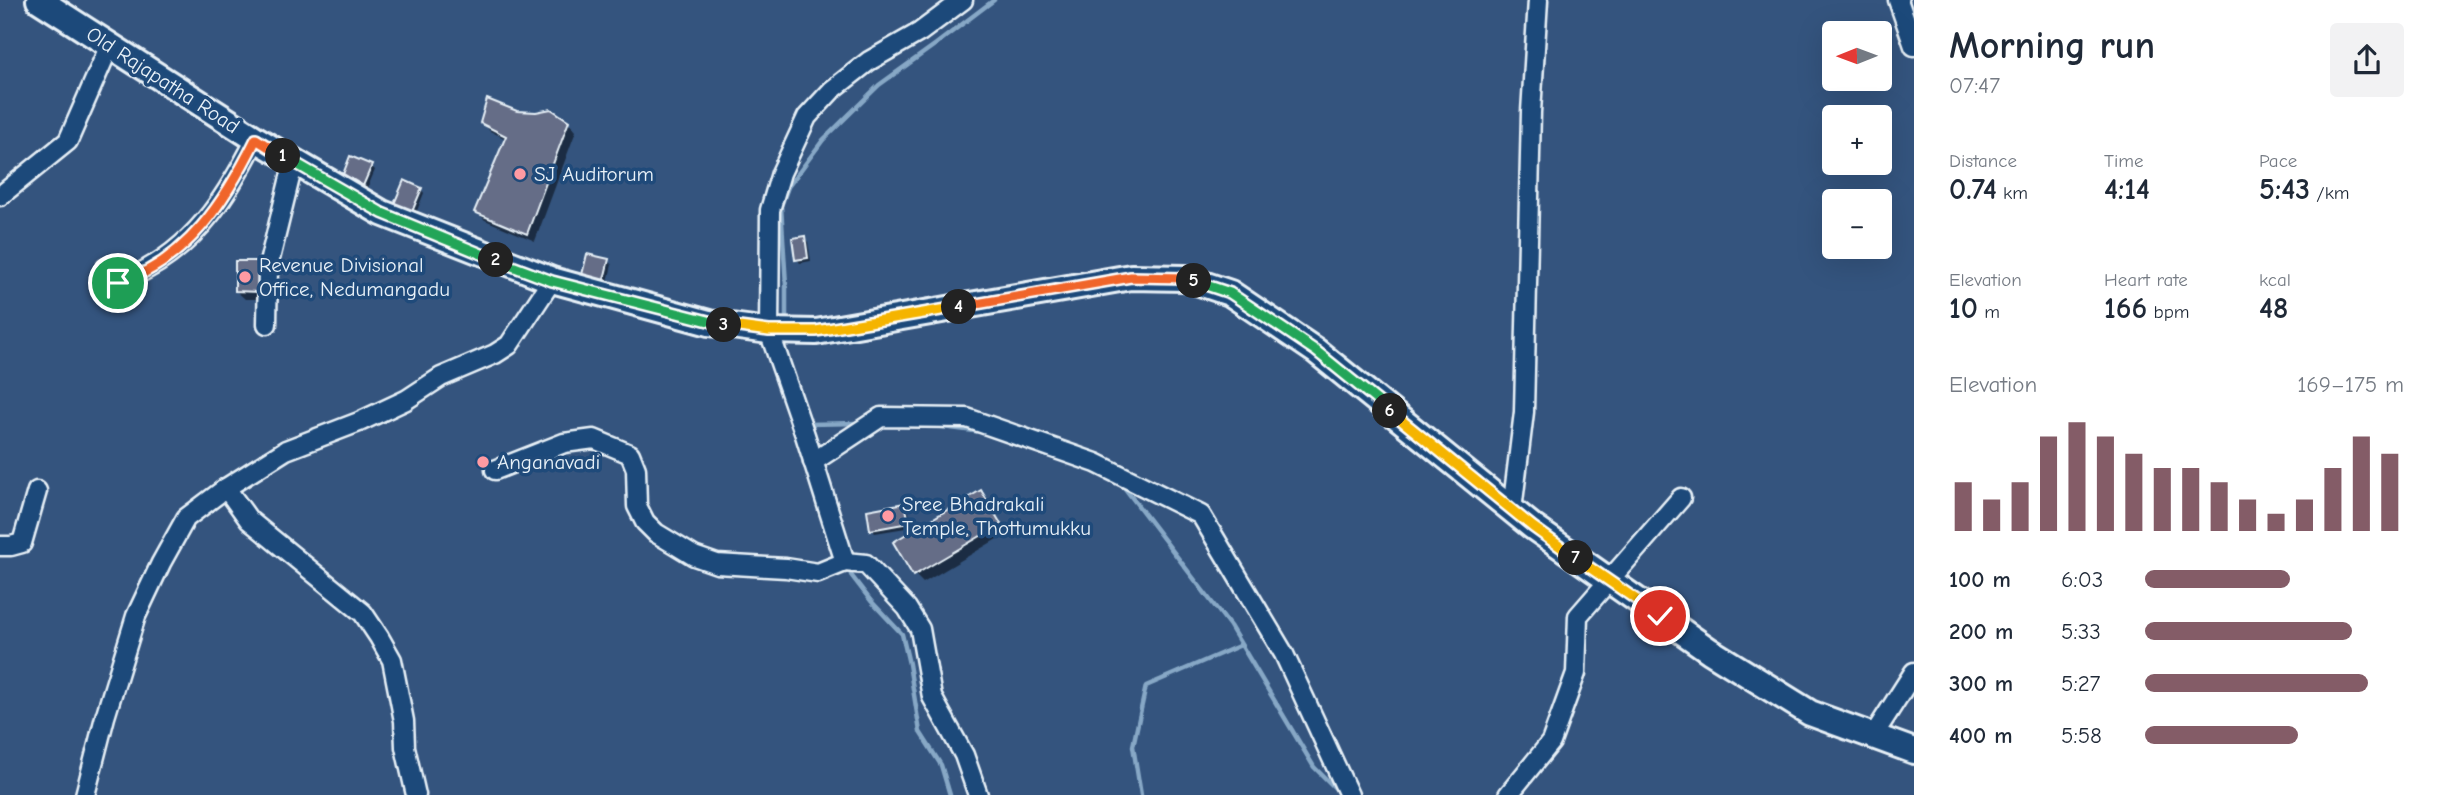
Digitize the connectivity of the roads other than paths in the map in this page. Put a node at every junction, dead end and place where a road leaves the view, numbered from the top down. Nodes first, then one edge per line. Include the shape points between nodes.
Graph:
1 (39, 0) edge
2 (963, 0) edge
3 (1538, 0) edge
4 (1898, 0) edge
5 (1914, 46) edge
6 (109, 47) junction
7 (256, 139) junction
8 (293, 161) junction
9 (0, 197) edge
10 (106, 268) dead end
11 (552, 281) junction
12 (267, 324) dead end
13 (772, 331) junction
14 (819, 458) junction
15 (495, 470) dead end
16 (226, 488) junction
17 (37, 491) dead end
18 (1681, 498) dead end
19 (1512, 510) junction
20 (0, 546) edge
21 (845, 562) junction
22 (1609, 581) junction
23 (1914, 673) edge
24 (1873, 736) junction
25 (1914, 751) edge
26 (85, 795) edge
27 (416, 795) edge
28 (978, 795) edge
29 (1349, 795) edge
30 (1508, 795) edge

1 - 6 main road, Old Rajapatha Road
2 - 13 street via 869,61 807,117 781,173 770,211
3 - 19 street via 1524,412
4 - 5 street
6 - 7 main road, Old Rajapatha Road
6 - 9 street via 68,141
7 - 8 main road, Old Rajapatha Road
7 - 10 street via 216,209 177,251 118,283
8 - 11 main road, Old Rajapatha Road via 382,213
8 - 12 street via 268,267
11 - 13 main road, Old Rajapatha Road via 709,323
11 - 16 street via 509,345 495,354 441,377 359,422 286,450
13 - 14 street
13 - 19 main road, Old Rajapatha Road via 816,331 1131,277 1185,278 1230,293 1316,351
14 - 21 street
14 - 29 street via 881,417 967,418 1096,463 1200,515 1284,654
15 - 21 street via 564,443 594,439 630,453 636,469 637,506 645,522 694,556 718,564 818,573
16 - 26 street via 187,518 136,616
16 - 27 street via 249,520 363,613 379,637 392,660
17 - 20 street via 22,543
18 - 22 street
19 - 22 main road, Old Rajapatha Road
21 - 28 street via 866,564 920,629 932,697 964,755
22 - 24 main road, Old Rajapatha Road via 1810,713
22 - 30 street via 1578,615 1576,673 1551,741
23 - 24 street
24 - 25 main road, Old Rajapatha Road

